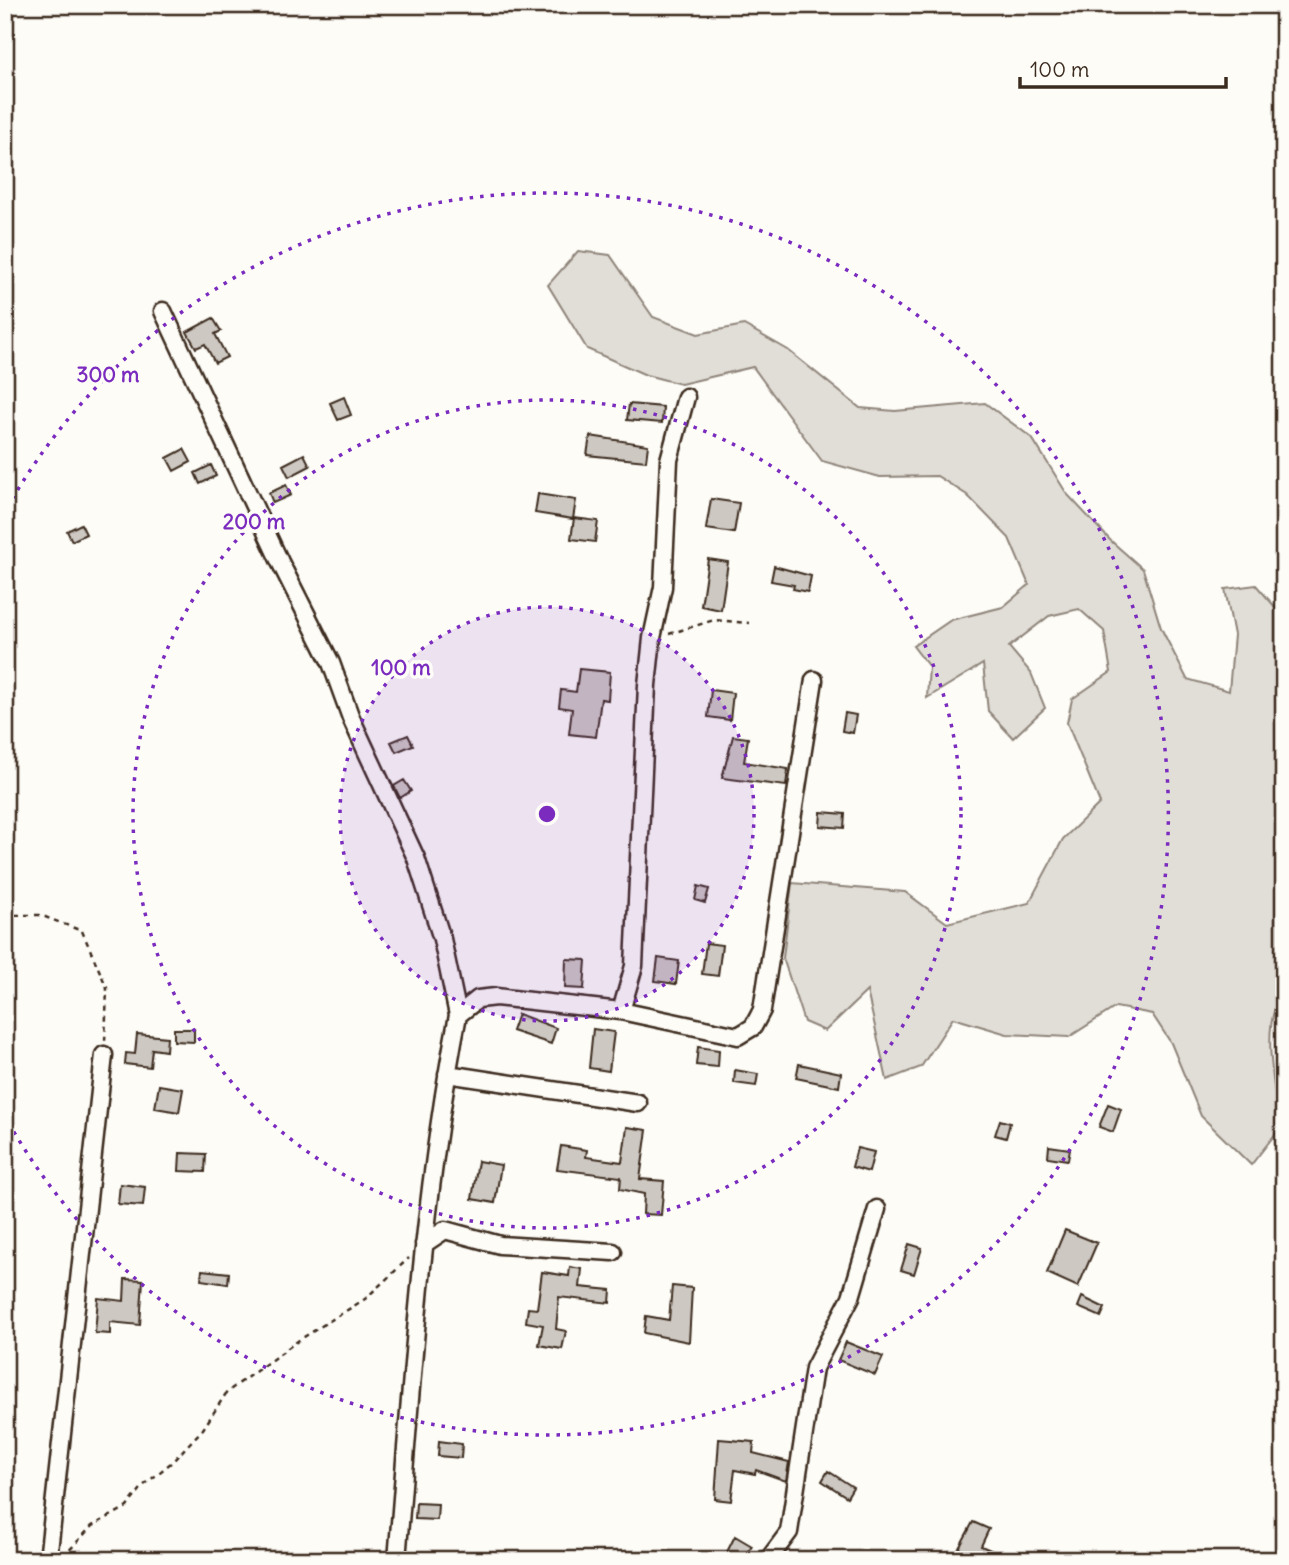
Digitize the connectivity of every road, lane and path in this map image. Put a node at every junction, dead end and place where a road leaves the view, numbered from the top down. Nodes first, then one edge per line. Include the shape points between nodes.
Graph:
1 (163, 311) dead end
2 (686, 397) dead end
3 (749, 623) dead end
4 (652, 638) junction
5 (814, 680) dead end
6 (5, 915) edge
7 (621, 1011) junction
8 (458, 1015) junction
9 (104, 1055) joint
10 (447, 1074) junction
11 (638, 1103) dead end
12 (877, 1209) dead end
13 (424, 1244) junction
14 (614, 1252) dead end
15 (48, 1560) edge
16 (61, 1560) edge
17 (397, 1560) edge
18 (768, 1560) edge

1 - 8 street via 331,663 351,718 416,858 442,939
2 - 4 street via 669,460 663,587
3 - 4 path via 713,620
4 - 7 street via 635,966
5 - 7 street via 762,1010 753,1027 738,1036
6 - 9 path via 40,915 82,931 107,988
7 - 8 street via 496,997 478,999
8 - 10 street
9 - 15 street
10 - 11 street
10 - 13 street
12 - 18 street via 851,1297 814,1368 789,1532
13 - 14 street via 445,1230 499,1245
13 - 16 path via 365,1299 227,1392 203,1429 172,1462 143,1486 127,1507 92,1526
13 - 17 street

